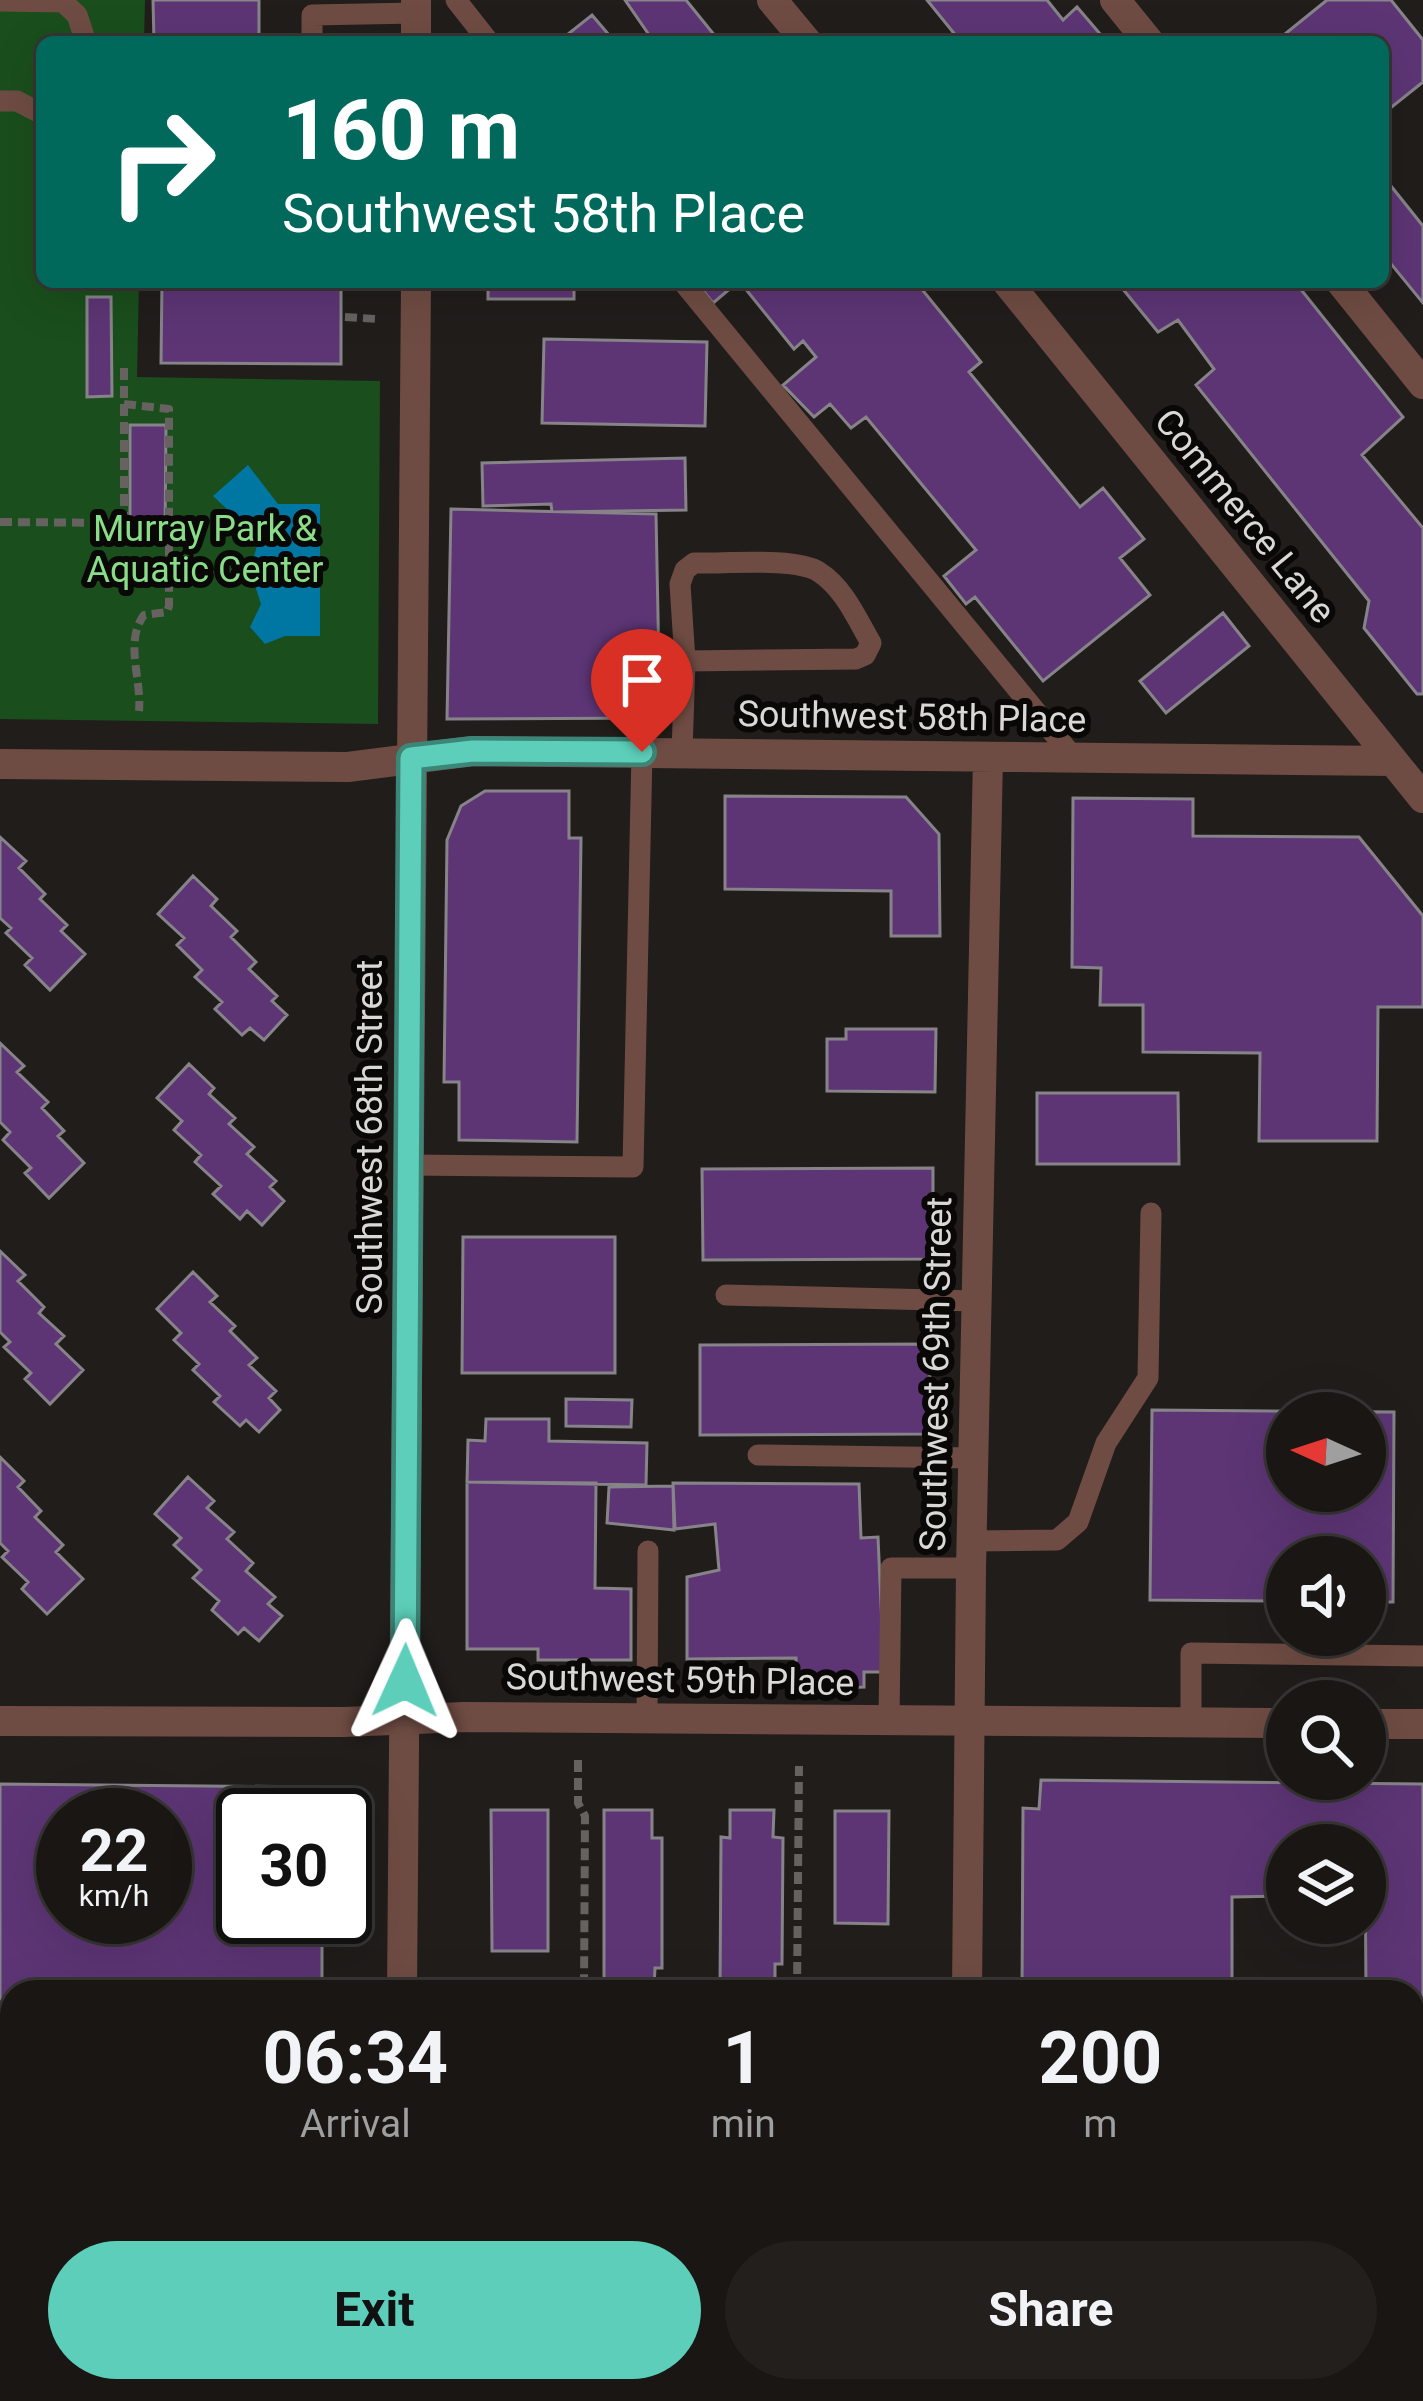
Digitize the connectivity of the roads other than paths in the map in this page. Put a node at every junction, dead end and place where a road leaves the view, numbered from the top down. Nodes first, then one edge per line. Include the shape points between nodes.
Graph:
1 (456, 0) edge
2 (772, 0) edge
3 (1115, 0) edge
4 (0, 1) edge
5 (416, 18) edge
6 (84, 36) edge
7 (312, 36) edge
8 (484, 36) edge
9 (803, 36) edge
10 (1144, 36) edge
11 (0, 101) edge
12 (36, 111) edge
13 (416, 288) edge
14 (688, 288) edge
15 (1011, 288) edge
16 (1346, 288) edge
17 (1423, 384) edge
18 (686, 661) junction
19 (642, 752) junction
20 (682, 753) junction
21 (988, 757) junction
22 (411, 758) junction
23 (1074, 758) junction
24 (1393, 761) junction
25 (0, 764) edge
26 (1423, 798) edge
27 (410, 1165) junction
28 (1151, 1213) dead end
29 (726, 1295) dead end
30 (976, 1301) junction
31 (758, 1455) dead end
32 (974, 1458) junction
33 (648, 1551) dead end
34 (971, 1554) junction
35 (1423, 1656) edge
36 (647, 1719) junction
37 (405, 1720) junction
38 (0, 1721) edge
39 (889, 1721) junction
40 (969, 1722) junction
41 (1191, 1723) junction
42 (1266, 1724) edge
43 (1386, 1724) edge
44 (1423, 1724) edge
45 (402, 1980) edge
46 (968, 1980) edge

1 - 8 lane
2 - 9 street
3 - 10 street
4 - 6 lane via 63,2
5 - 7 lane via 312,15
11 - 12 lane
13 - 22 street, Southwest 68th Street
14 - 23 lane
15 - 24 street, Commerce Lane
16 - 17 street
18 - 18 lane via 856,659 871,643 817,570 694,563 680,584
18 - 20 lane
19 - 20 street, Southwest 58th Place
19 - 22 street, Southwest 58th Place
19 - 27 lane via 633,1167
20 - 21 street, Southwest 58th Place
21 - 23 street, Southwest 58th Place
21 - 30 street, Southwest 69th Street
22 - 25 street, Southwest 58th Place via 348,766
22 - 27 street, Southwest 68th Street
23 - 24 street, Southwest 58th Place
24 - 26 street, Commerce Lane
27 - 37 street, Southwest 68th Street
28 - 34 lane via 1148,1378 1106,1443 1078,1522 1057,1540
29 - 30 lane
30 - 32 street, Southwest 69th Street
31 - 32 lane
32 - 34 street, Southwest 69th Street
33 - 36 lane
34 - 39 lane via 891,1568
34 - 40 street, Southwest 69th Street
35 - 41 lane via 1191,1654
36 - 37 street, Southwest 59th Place
36 - 39 street, Southwest 59th Place
37 - 38 street, Southwest 59th Place
37 - 45 street, Southwest 68th Street
39 - 40 street, Southwest 59th Place
40 - 41 street, Southwest 59th Place
40 - 46 street, Southwest 69th Street
41 - 42 street, Southwest 59th Place
43 - 44 street

